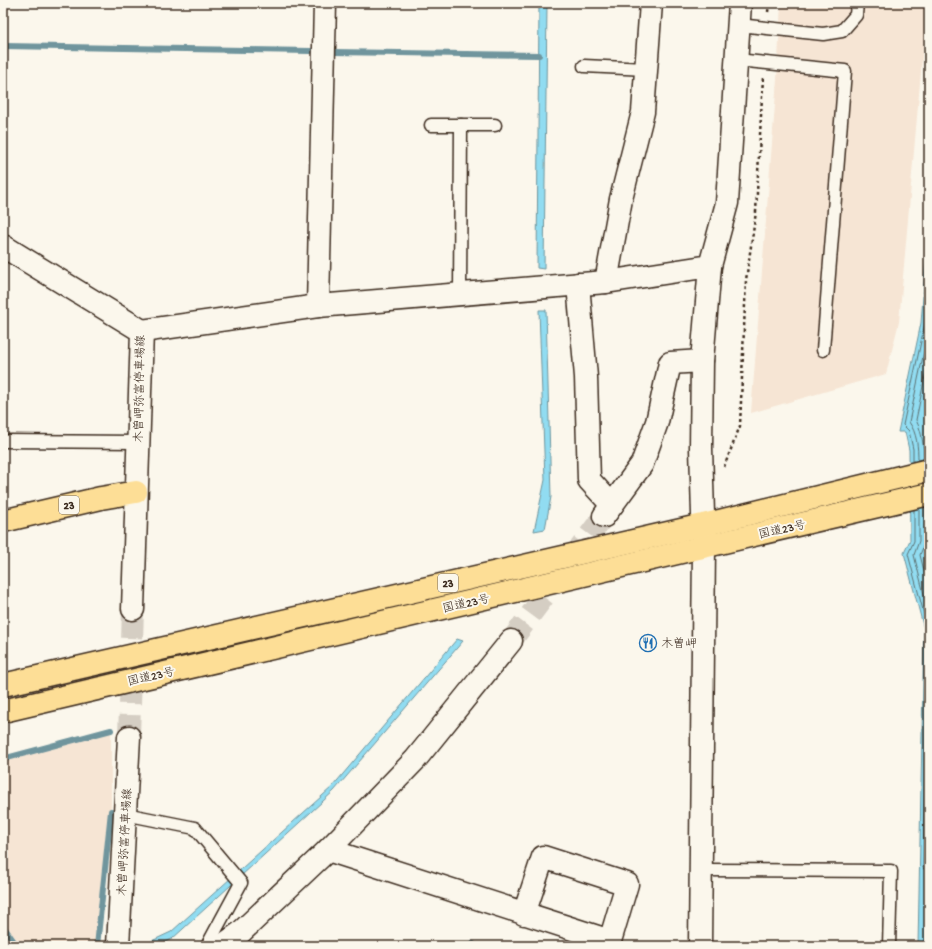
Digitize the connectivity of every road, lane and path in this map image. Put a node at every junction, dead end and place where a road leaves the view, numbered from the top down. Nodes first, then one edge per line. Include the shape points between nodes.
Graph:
1 (325, 3) edge
2 (651, 3) edge
3 (740, 3) edge
4 (769, 3) edge
5 (857, 3) edge
6 (738, 25) junction
7 (767, 28) junction
8 (737, 60) junction
9 (764, 63) junction
10 (584, 66) dead end
11 (646, 69) junction
12 (431, 125) dead end
13 (461, 125) junction
14 (495, 125) dead end
15 (3, 246) edge
16 (710, 266) junction
17 (606, 282) junction
18 (578, 284) junction
19 (460, 294) junction
20 (318, 306) junction
21 (142, 331) junction
22 (823, 350) dead end
23 (702, 362) junction
24 (3, 440) edge
25 (138, 442) junction
26 (724, 467) dead end
27 (929, 470) edge
28 (136, 492) junction
29 (929, 494) edge
30 (3, 521) edge
31 (703, 525) junction
32 (704, 547) junction
33 (133, 608) tunnel mouth
34 (511, 641) tunnel mouth
35 (60, 671) junction
36 (3, 677) edge
37 (3, 685) edge
38 (110, 686) junction
39 (3, 710) edge
40 (3, 726) edge
41 (129, 737) tunnel mouth
42 (125, 814) junction
43 (328, 850) junction
44 (702, 870) junction
45 (524, 914) junction
46 (118, 946) edge
47 (208, 946) edge
48 (222, 946) edge
49 (700, 946) edge
50 (889, 946) edge

1 - 20 street
2 - 11 street
3 - 6 street
4 - 7 path
5 - 7 lane via 856,15 842,31 823,34
6 - 7 lane
6 - 8 street
8 - 9 lane
8 - 16 street via 727,203
9 - 22 lane via 845,71
9 - 26 path via 756,212 746,280 740,426
10 - 11 lane
11 - 17 street via 643,112 621,200
12 - 13 lane
13 - 14 lane
13 - 19 lane
15 - 21 street, 木曽岬弥富停車場線
16 - 17 street
16 - 23 street
17 - 18 street
18 - 19 street
18 - 23 street via 586,377 589,480 607,511 642,464 658,422 670,363
19 - 20 street
20 - 21 street
21 - 25 street, 木曽岬弥富停車場線
23 - 31 street
24 - 25 lane
25 - 28 street, 木曽岬弥富停車場線
27 - 31 highway, 国道23号 / 23
28 - 30 highway, 23
28 - 33 street, 木曽岬弥富停車場線
29 - 32 highway, 国道23号 / 23
31 - 32 street
31 - 35 highway, 国道23号 / 23
32 - 38 highway, 国道23号 / 23
32 - 44 street
34 - 43 street via 415,760
35 - 36 highway, 23
35 - 37 highway, 国道23号 / 23
38 - 39 highway, 国道23号 / 23
38 - 40 highway, 23 via 43,715
41 - 42 street, 木曽岬弥富停車場線
42 - 46 street, 木曽岬弥富停車場線
42 - 47 lane via 195,828 240,881
43 - 45 street
43 - 48 street via 240,933
44 - 49 street
44 - 50 lane via 891,871
45 - 45 street via 610,941 626,884 543,857

